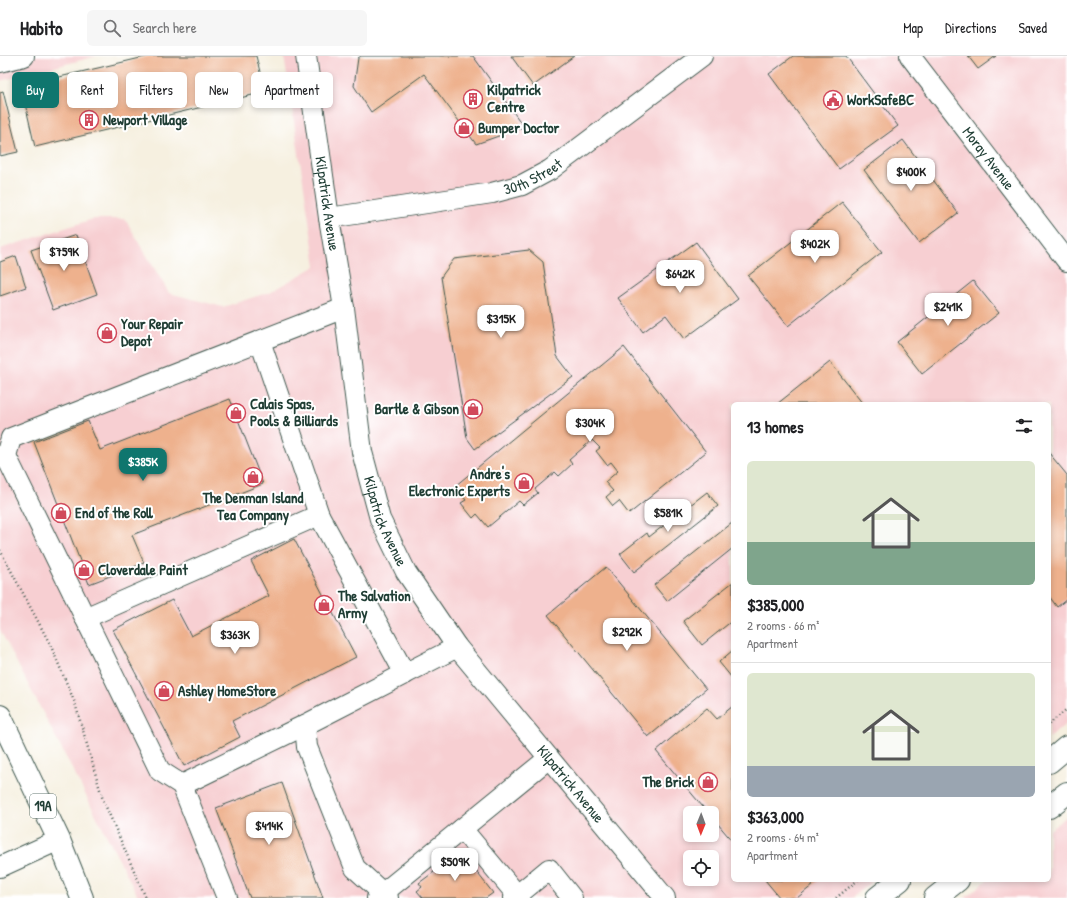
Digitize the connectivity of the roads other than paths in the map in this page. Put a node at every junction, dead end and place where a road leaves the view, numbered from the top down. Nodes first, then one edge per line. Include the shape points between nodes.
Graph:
1 (24, 56) edge
2 (306, 56) edge
3 (702, 56) edge
4 (910, 56) edge
5 (0, 62) edge
6 (329, 218) junction
7 (1067, 261) edge
8 (344, 308) junction
9 (260, 341) junction
10 (319, 515) junction
11 (85, 618) junction
12 (456, 647) junction
13 (404, 674) junction
14 (0, 716) edge
15 (305, 725) junction
16 (1067, 748) edge
17 (549, 758) junction
18 (1051, 760) edge
19 (182, 785) junction
20 (1067, 793) edge
21 (1051, 805) edge
22 (462, 829) junction
23 (59, 840) junction
24 (0, 866) edge
25 (897, 882) edge
26 (955, 882) edge
27 (383, 896) edge
28 (515, 897) edge
29 (662, 897) edge
30 (82, 898) edge
31 (226, 898) edge
32 (572, 898) edge
33 (877, 898) edge
34 (935, 898) edge

1 - 5 street
2 - 6 street, Kilpatrick Avenue
3 - 6 street, 30th Street via 550,170 522,185 492,193
4 - 7 street, Moray Avenue
6 - 8 street, Kilpatrick Avenue
8 - 9 street
8 - 12 street, Kilpatrick Avenue via 362,452 380,519 406,572
9 - 10 street
9 - 11 street via 11,438 6,456
10 - 11 street
10 - 13 street
11 - 19 street via 160,771
12 - 13 street
12 - 17 street, Kilpatrick Avenue
13 - 15 street
14 - 23 main road, 19A
15 - 19 street
15 - 27 street via 307,747 355,868
16 - 18 main road
17 - 22 street
17 - 29 street, Kilpatrick Avenue
19 - 31 street
20 - 21 main road
22 - 27 street
22 - 28 street
23 - 24 street
23 - 30 main road, 19A
25 - 33 main road
26 - 34 main road
28 - 32 street via 549,869

